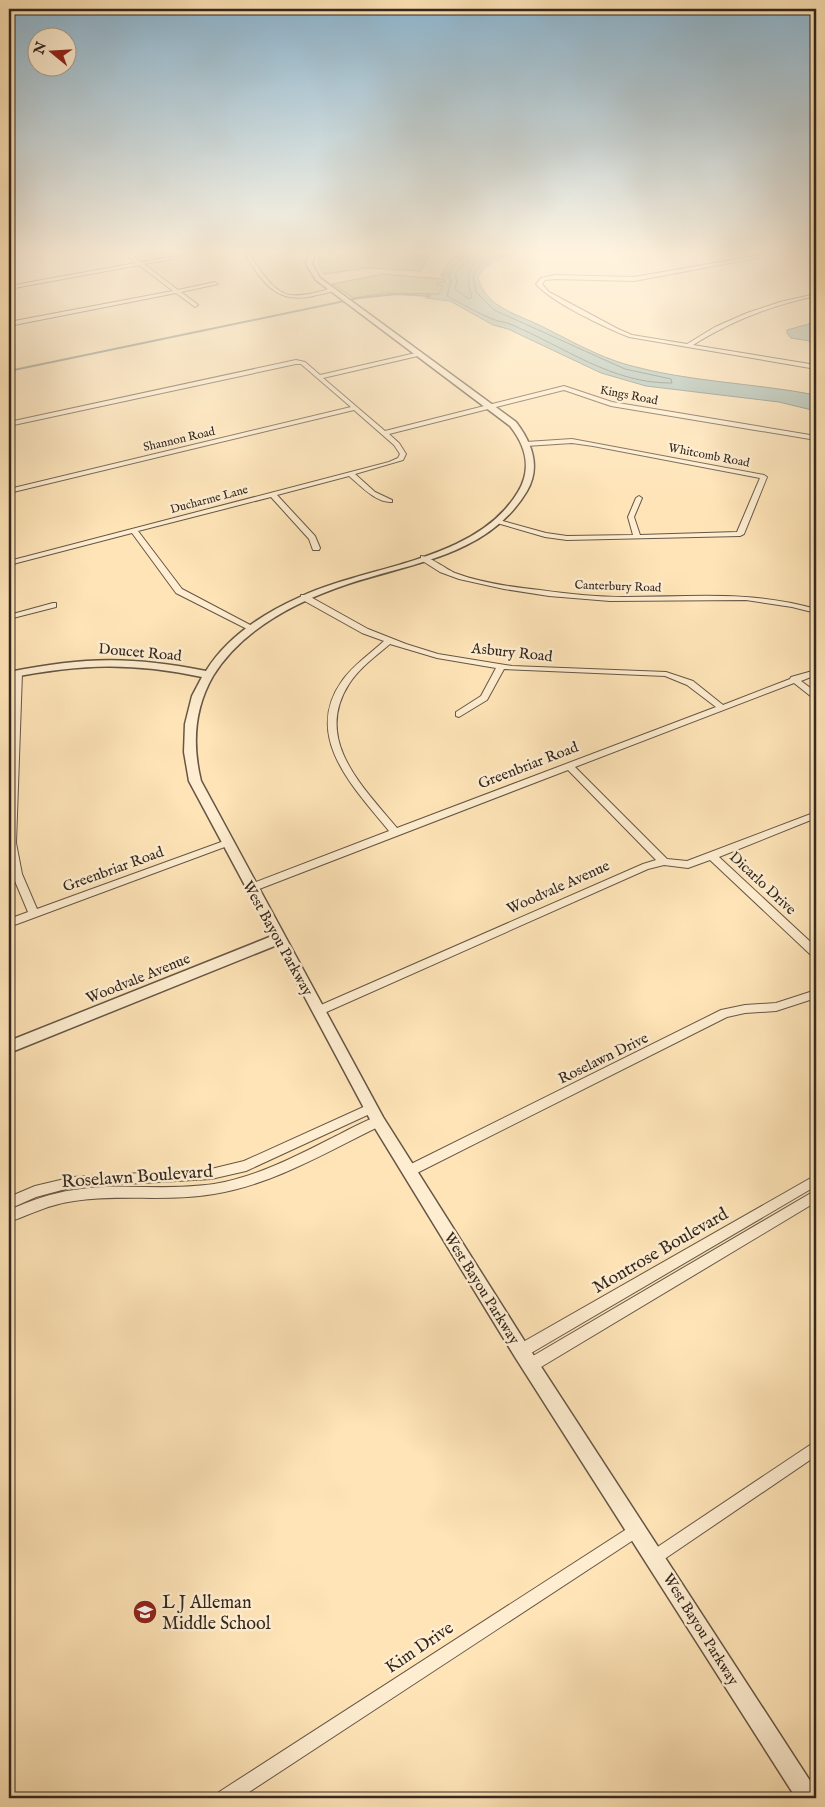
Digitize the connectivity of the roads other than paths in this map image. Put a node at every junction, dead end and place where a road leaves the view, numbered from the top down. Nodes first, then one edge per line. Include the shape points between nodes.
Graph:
1 (395, 335) edge
2 (630, 335) edge
3 (704, 335) edge
4 (687, 346) junction
5 (420, 354) junction
6 (816, 366) edge
7 (318, 377) junction
8 (491, 406) junction
9 (355, 408) junction
10 (9, 424) edge
11 (384, 433) junction
12 (816, 438) edge
13 (526, 444) junction
14 (351, 474) junction
15 (9, 491) edge
16 (272, 494) junction
17 (639, 498) dead end
18 (390, 501) dead end
19 (499, 522) junction
20 (134, 531) junction
21 (638, 537) junction
22 (316, 548) dead end
23 (424, 558) junction
24 (9, 563) edge
25 (304, 597) junction
26 (53, 605) dead end
27 (816, 611) edge
28 (9, 617) edge
29 (251, 630) junction
30 (389, 641) junction
31 (500, 667) junction
32 (816, 672) edge
33 (13, 674) edge
34 (209, 674) junction
35 (794, 679) junction
36 (816, 696) edge
37 (721, 707) junction
38 (459, 714) dead end
39 (569, 766) junction
40 (816, 815) edge
41 (395, 832) junction
42 (227, 843) junction
43 (711, 855) junction
44 (664, 862) junction
45 (251, 888) junction
46 (34, 914) junction
47 (9, 923) edge
48 (279, 939) junction
49 (816, 953) edge
50 (816, 994) edge
51 (318, 1011) junction
52 (9, 1047) edge
53 (374, 1115) junction
54 (246, 1166) junction
55 (409, 1171) junction
56 (139, 1178) junction
57 (251, 1179) junction
58 (816, 1180) edge
59 (137, 1193) junction
60 (816, 1196) edge
61 (13, 1208) edge
62 (521, 1351) junction
63 (531, 1365) junction
64 (816, 1448) edge
65 (636, 1530) junction
66 (655, 1557) junction
67 (225, 1798) edge
68 (808, 1798) edge

1 - 5 street, West Bayou Parkway
2 - 4 street
3 - 4 street
4 - 6 street
5 - 7 street
5 - 8 street, West Bayou Parkway
7 - 9 street
7 - 10 street via 303,363 293,362
8 - 11 street, Kings Road
8 - 12 street, Kings Road via 564,388 611,404
8 - 13 street, West Bayou Parkway via 513,424
9 - 11 street
9 - 15 street, Shannon Road
11 - 14 street, Ducharme Lane via 400,447 404,454 400,460
13 - 19 street, West Bayou Parkway via 531,466 528,482 516,504
13 - 21 street, Whitcomb Road via 581,442 764,477 740,534
14 - 16 street, Ducharme Lane
14 - 18 street via 373,493
16 - 20 street, Ducharme Lane
16 - 22 street via 312,538
17 - 21 street via 631,517
19 - 21 street, Whitcomb Road via 556,537
19 - 23 street, West Bayou Parkway via 462,544
20 - 24 street, Ducharme Lane
20 - 29 street via 178,592
23 - 25 street, West Bayou Parkway
23 - 27 street, Canterbury Road via 442,571 462,578 555,595 622,599 757,598
25 - 29 street, West Bayou Parkway
25 - 30 street, Asbury Road
26 - 28 street
29 - 34 street, West Bayou Parkway via 229,648
30 - 31 street, Asbury Road via 449,658
30 - 41 street via 352,675 339,692 332,712 331,731 343,766
31 - 37 street, Asbury Road via 666,674 690,683
31 - 38 street via 484,698
32 - 35 street, Greenbriar Road
33 - 34 street, Doucet Road via 106,662
33 - 46 street via 11,843 17,874
34 - 42 street, West Bayou Parkway via 191,717 189,747 195,781
35 - 36 street
35 - 37 street, Greenbriar Road
37 - 39 street, Greenbriar Road
39 - 41 street, Greenbriar Road
39 - 44 street
40 - 43 street, Woodvale Avenue
41 - 45 street, Greenbriar Road
42 - 45 street, West Bayou Parkway
42 - 46 street, Greenbriar Road
43 - 44 street, Woodvale Avenue via 684,865
43 - 49 street, Dicarlo Drive
44 - 51 street, Woodvale Avenue via 646,866
45 - 48 street, West Bayou Parkway
46 - 47 street, Greenbriar Road
48 - 51 street, West Bayou Parkway
48 - 52 street, Woodvale Avenue
50 - 55 street, Roselawn Drive via 776,1007 725,1013
51 - 53 street, West Bayou Parkway
53 - 54 street, Roselawn Boulevard
53 - 55 street, West Bayou Parkway
53 - 57 street, Roselawn Boulevard via 273,1171
54 - 56 street, Roselawn Boulevard via 212,1174
54 - 57 street
55 - 62 street, West Bayou Parkway
56 - 59 street
56 - 61 street, Roselawn Boulevard via 73,1182 35,1192
57 - 59 street, Roselawn Boulevard via 213,1189
58 - 62 street, Montrose Boulevard
59 - 61 street, Roselawn Boulevard via 71,1196
60 - 63 street, Montrose Boulevard
62 - 63 street, West Bayou Parkway
63 - 65 street, West Bayou Parkway
64 - 66 street
65 - 66 street, West Bayou Parkway
65 - 67 street, Kim Drive
66 - 68 street, West Bayou Parkway

